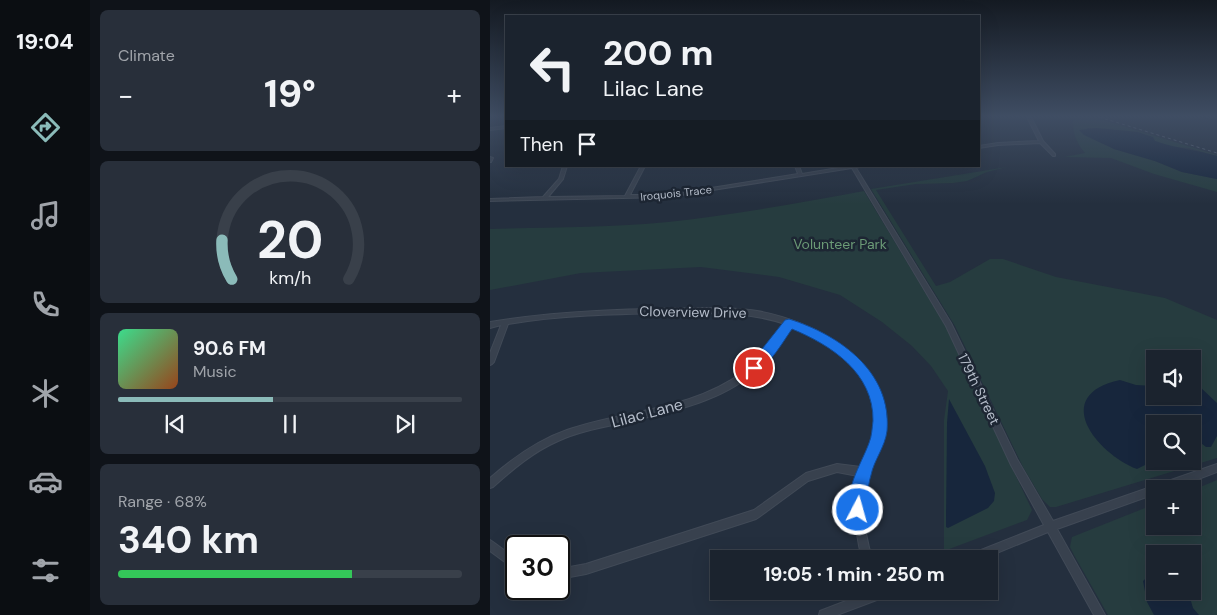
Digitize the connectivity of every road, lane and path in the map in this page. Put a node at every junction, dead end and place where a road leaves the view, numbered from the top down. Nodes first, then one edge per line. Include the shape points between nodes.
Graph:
1 (1045, 146) edge
2 (1054, 155) dead end
3 (566, 167) edge
4 (642, 167) edge
5 (797, 167) edge
6 (856, 167) edge
7 (801, 176) junction
8 (626, 197) junction
9 (544, 199) junction
10 (490, 200) edge
11 (506, 322) junction
12 (789, 323) junction
13 (490, 325) edge
14 (490, 362) edge
15 (1217, 468) edge
16 (863, 472) junction
17 (1184, 480) edge
18 (490, 484) edge
19 (1146, 493) edge
20 (1050, 527) junction
21 (490, 544) edge
22 (865, 550) edge
23 (992, 550) edge
24 (505, 556) edge
25 (570, 572) edge
26 (861, 600) edge
27 (824, 615) edge
28 (1100, 615) edge

1 - 2 street
3 - 9 street via 558,183
4 - 8 street
5 - 7 street
6 - 7 street, Iroquois Trace
6 - 20 street, 179th Street via 949,325 1014,462
7 - 8 street, Iroquois Trace via 674,196
8 - 9 street, Iroquois Trace
9 - 10 street, Iroquois Trace
11 - 12 street, Cloverview Drive via 579,312 716,310 760,314
11 - 13 street, Cloverview Drive
11 - 14 street
12 - 16 street, Cloverview Drive via 836,347 854,360 871,382 880,411 879,432 877,444
12 - 18 street, Lilac Lane via 762,360 719,390 691,401 567,434 529,453
15 - 17 street
16 - 22 street, Cloverview Drive via 858,514
16 - 25 street via 837,468 806,477 756,514
19 - 20 street
20 - 23 street
20 - 28 street, 179th Street
21 - 24 street
26 - 27 street

